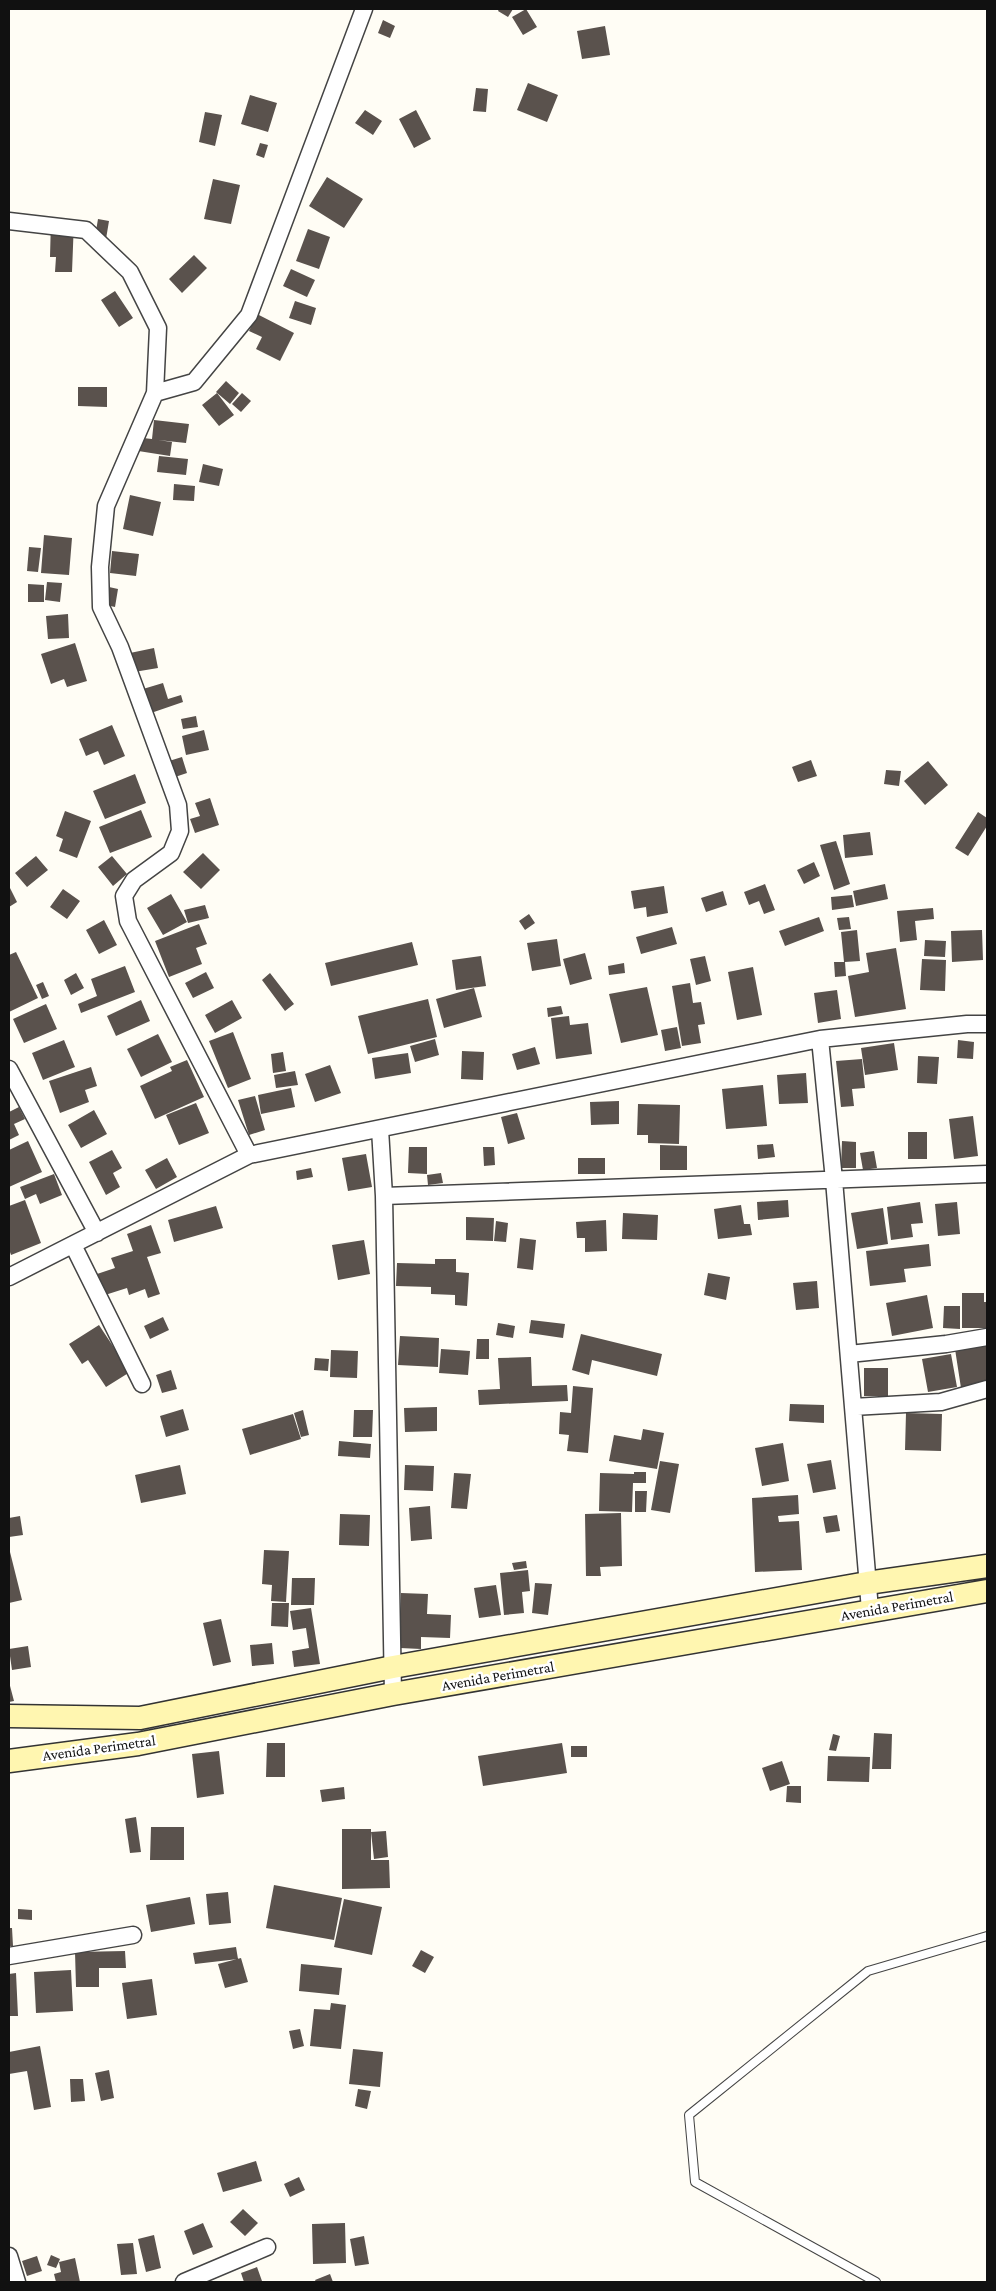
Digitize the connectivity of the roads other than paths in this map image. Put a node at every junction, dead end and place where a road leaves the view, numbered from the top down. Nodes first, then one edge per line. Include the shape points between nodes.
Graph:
1 (364, 9) edge
2 (9, 221) edge
3 (155, 393) junction
4 (987, 1024) edge
5 (820, 1040) junction
6 (9, 1069) edge
7 (380, 1129) junction
8 (250, 1155) junction
9 (987, 1174) edge
10 (834, 1180) junction
11 (384, 1196) junction
12 (97, 1233) junction
13 (73, 1245) junction
14 (9, 1277) edge
15 (987, 1337) edge
16 (849, 1354) junction
17 (142, 1384) dead end
18 (987, 1389) edge
19 (853, 1406) junction
20 (987, 1566) edge
21 (867, 1583) junction
22 (987, 1591) edge
23 (870, 1610) junction
24 (393, 1667) junction
25 (393, 1694) junction
26 (9, 1716) edge
27 (9, 1761) edge
28 (133, 1935) dead end
29 (987, 1936) edge
30 (9, 1956) edge
31 (267, 2247) dead end
32 (9, 2256) edge
33 (17, 2282) edge
34 (184, 2282) edge
35 (876, 2282) edge

1 - 3 street via 249,315 194,382
2 - 3 street via 86,230 130,272 158,328
3 - 8 street via 106,506 100,567 101,607 120,647 178,805 180,831 171,853 134,880 124,896 128,921
4 - 5 street
5 - 7 street
5 - 10 street
6 - 12 street
7 - 8 street
7 - 11 street
8 - 12 street
9 - 10 street
10 - 11 street
10 - 16 street
11 - 24 street
12 - 13 street
13 - 14 street
13 - 17 street
15 - 16 street
16 - 19 street
18 - 19 street via 941,1402
19 - 21 street
20 - 21 main road, Avenida Perimetral
21 - 23 street
21 - 24 main road, Avenida Perimetral
22 - 23 main road, Avenida Perimetral
23 - 25 main road, Avenida Perimetral
24 - 25 street
24 - 26 main road, Avenida Perimetral via 140,1718
25 - 27 main road, Avenida Perimetral via 138,1744
28 - 30 street
29 - 35 lane via 868,1971 689,2115 695,2182
31 - 34 street
32 - 33 street

